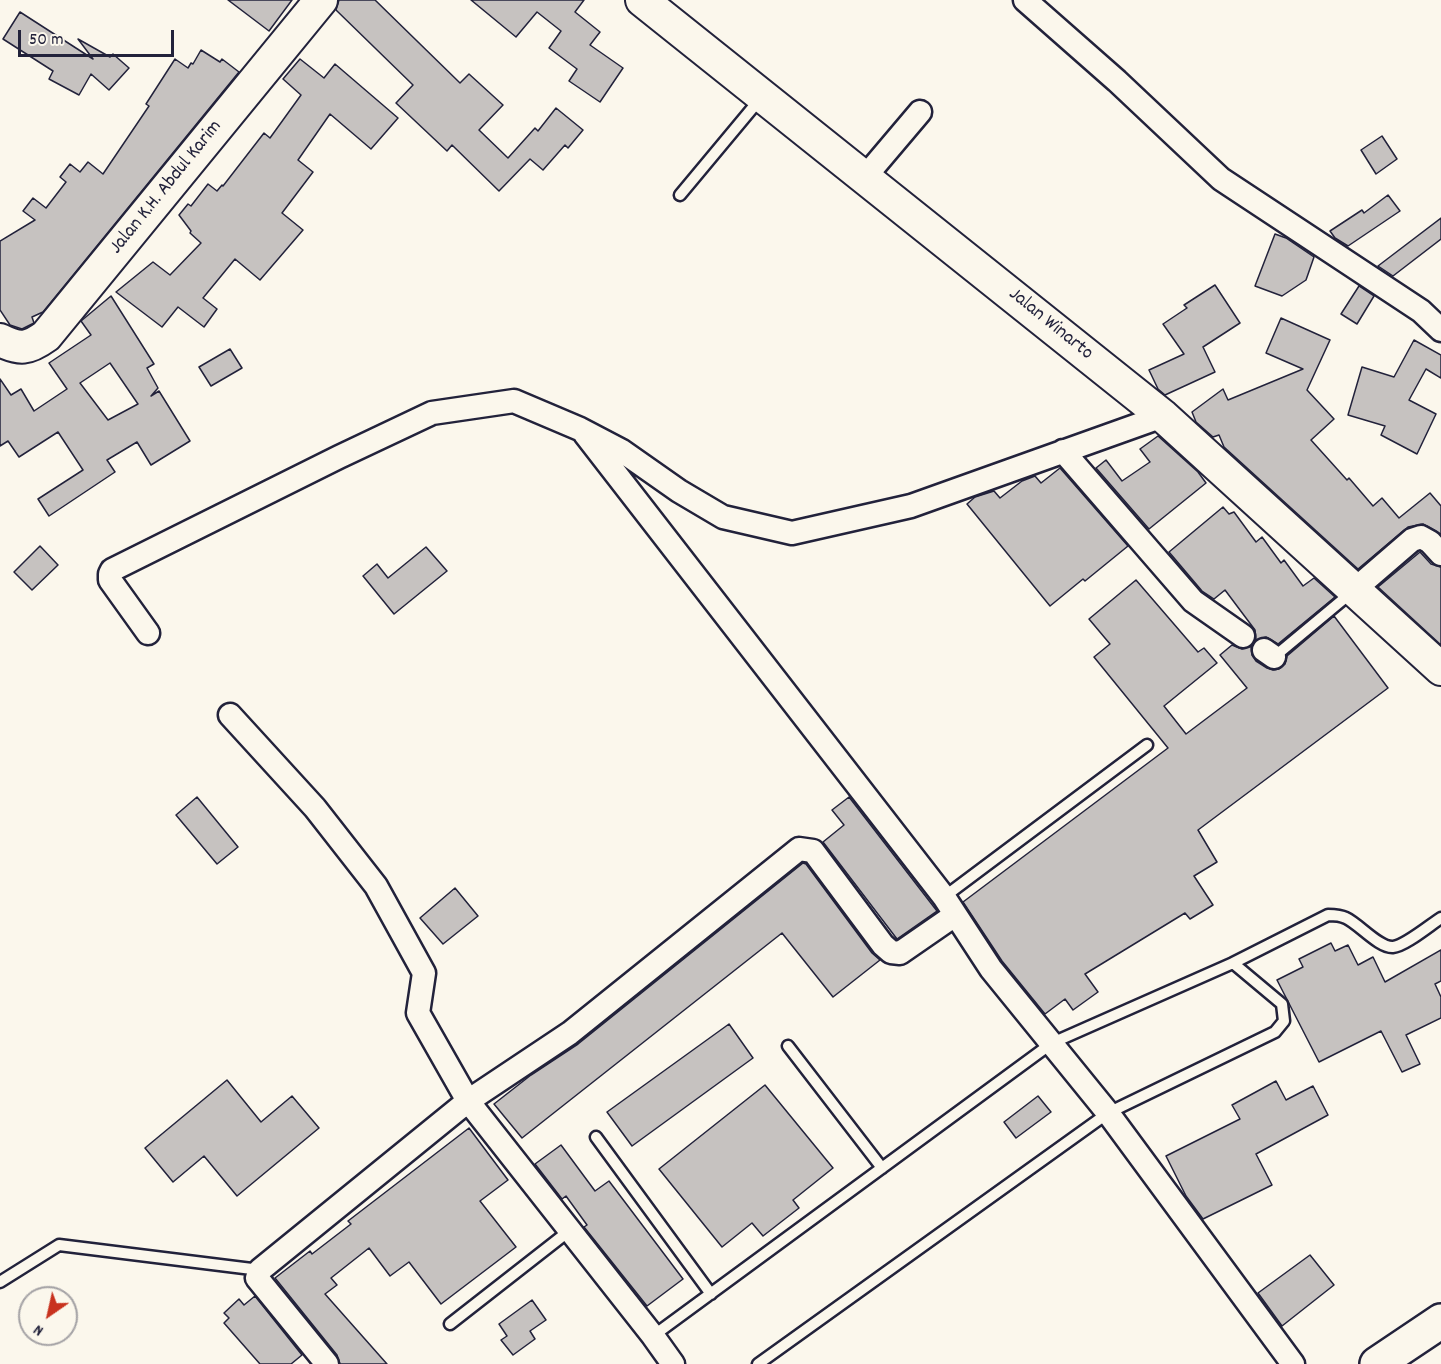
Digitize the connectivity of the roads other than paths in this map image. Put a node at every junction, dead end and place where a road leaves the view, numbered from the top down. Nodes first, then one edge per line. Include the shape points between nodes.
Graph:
1 (1025, 0) edge
2 (314, 2) edge
3 (658, 4) edge
4 (763, 96) junction
5 (920, 112) dead end
6 (865, 177) junction
7 (680, 195) dead end
8 (1441, 330) edge
9 (0, 339) edge
10 (1163, 416) junction
11 (580, 429) junction
12 (1063, 451) junction
13 (1441, 554) edge
14 (1354, 590) junction
15 (148, 633) dead end
16 (1243, 636) dead end
17 (1269, 653) dead end
18 (1441, 669) edge
19 (230, 715) dead end
20 (1147, 745) dead end
21 (950, 906) junction
22 (1441, 918) edge
23 (1233, 963) junction
24 (1052, 1043) junction
25 (788, 1046) dead end
26 (468, 1101) junction
27 (1108, 1113) junction
28 (596, 1137) dead end
29 (882, 1168) junction
30 (569, 1231) junction
31 (260, 1270) junction
32 (0, 1282) edge
33 (711, 1294) junction
34 (1441, 1321) edge
35 (450, 1324) dead end
36 (653, 1336) junction
37 (1387, 1361) edge
38 (327, 1364) edge
39 (673, 1364) edge
40 (758, 1364) edge
41 (1293, 1364) edge

1 - 8 street via 1221,179 1421,310
2 - 9 street, Jalan K.H. Abdul Karim via 46,336 30,347 13,346
3 - 4 street, Jalan Winarto
4 - 6 street, Jalan Winarto
4 - 7 lane
5 - 6 street
6 - 10 street, Jalan Winarto
10 - 12 street
10 - 14 street, Jalan Winarto
11 - 12 street via 622,451 723,517 792,532 911,506
11 - 15 street via 514,401 432,413 112,570 110,580
11 - 21 street
12 - 16 street via 1193,602
13 - 14 street via 1421,537 1412,540
14 - 17 lane
14 - 18 street, Jalan Winarto
19 - 26 street via 315,808 376,886 424,972 418,1013
20 - 21 lane
21 - 24 street via 991,969
21 - 26 street via 900,953 891,952 813,851 799,849 570,1033
22 - 23 lane via 1393,947 1383,945 1347,919 1328,915
23 - 24 lane
23 - 27 lane via 1282,1004 1284,1021 1275,1032
24 - 27 street
24 - 29 lane
25 - 29 lane
26 - 30 street
26 - 31 street
27 - 40 lane
27 - 41 street
28 - 33 lane
29 - 33 lane
30 - 35 lane
30 - 36 street
31 - 32 lane via 59,1245
31 - 38 street via 257,1278
33 - 36 lane
34 - 37 highway
36 - 39 street

